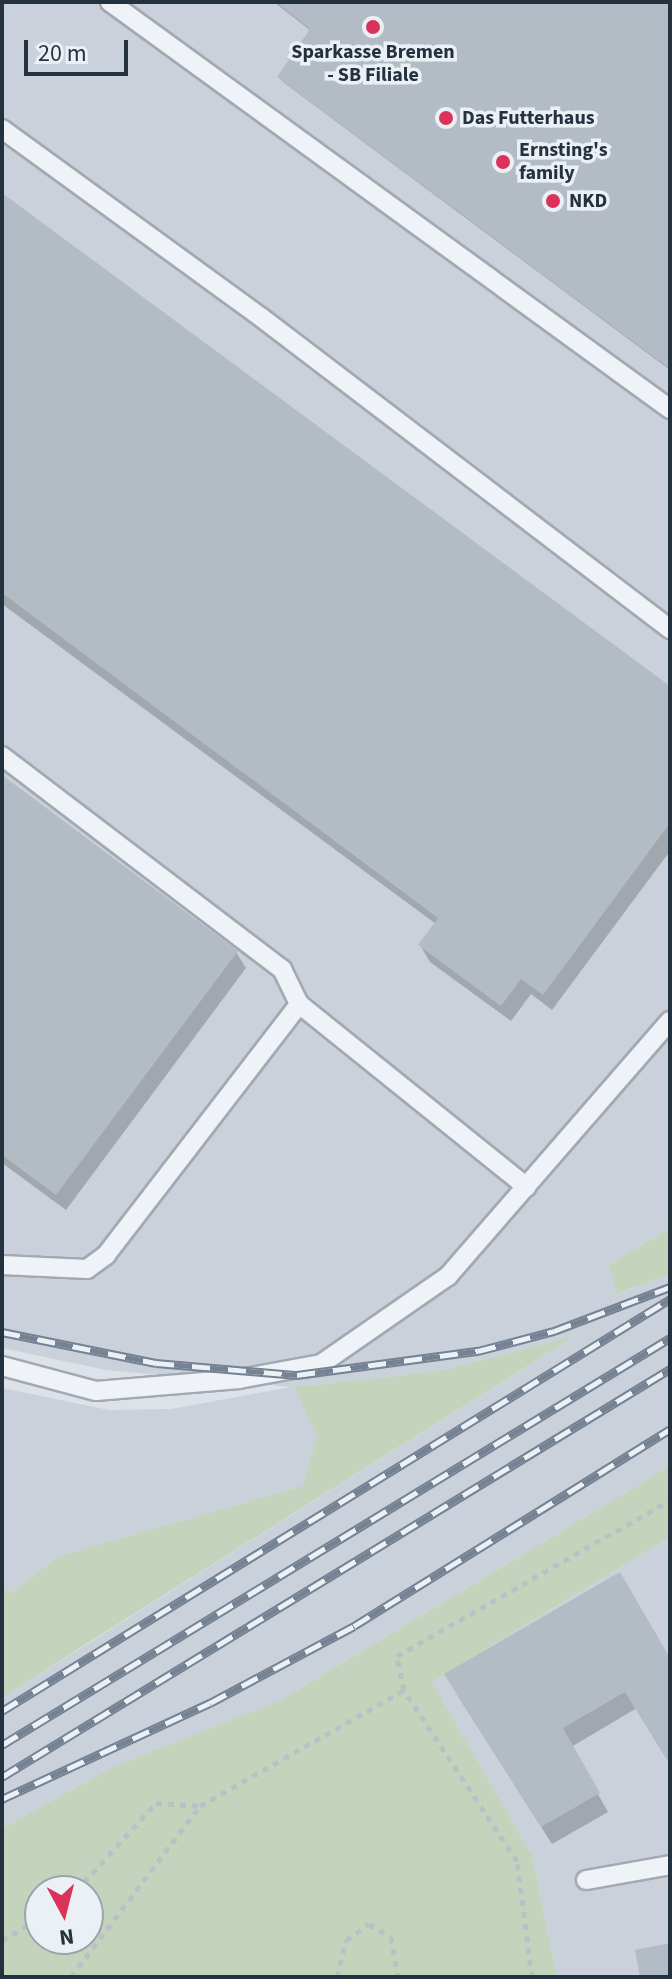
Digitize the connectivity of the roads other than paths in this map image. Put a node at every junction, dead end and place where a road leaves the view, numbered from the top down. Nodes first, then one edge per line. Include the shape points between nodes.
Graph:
1 (110, 2) edge
2 (2, 129) edge
3 (670, 409) edge
4 (670, 629) edge
5 (2, 756) edge
6 (299, 1004) junction
7 (670, 1021) edge
8 (527, 1187) junction
9 (2, 1265) edge
10 (2, 1366) edge
11 (670, 1865) edge
12 (586, 1880) dead end

1 - 3 lane
2 - 4 lane via 262,318
5 - 6 lane via 282,969
6 - 8 lane
6 - 9 lane via 106,1255 87,1269
7 - 8 lane
8 - 10 lane via 448,1276 321,1364 239,1379 96,1391
11 - 12 lane

